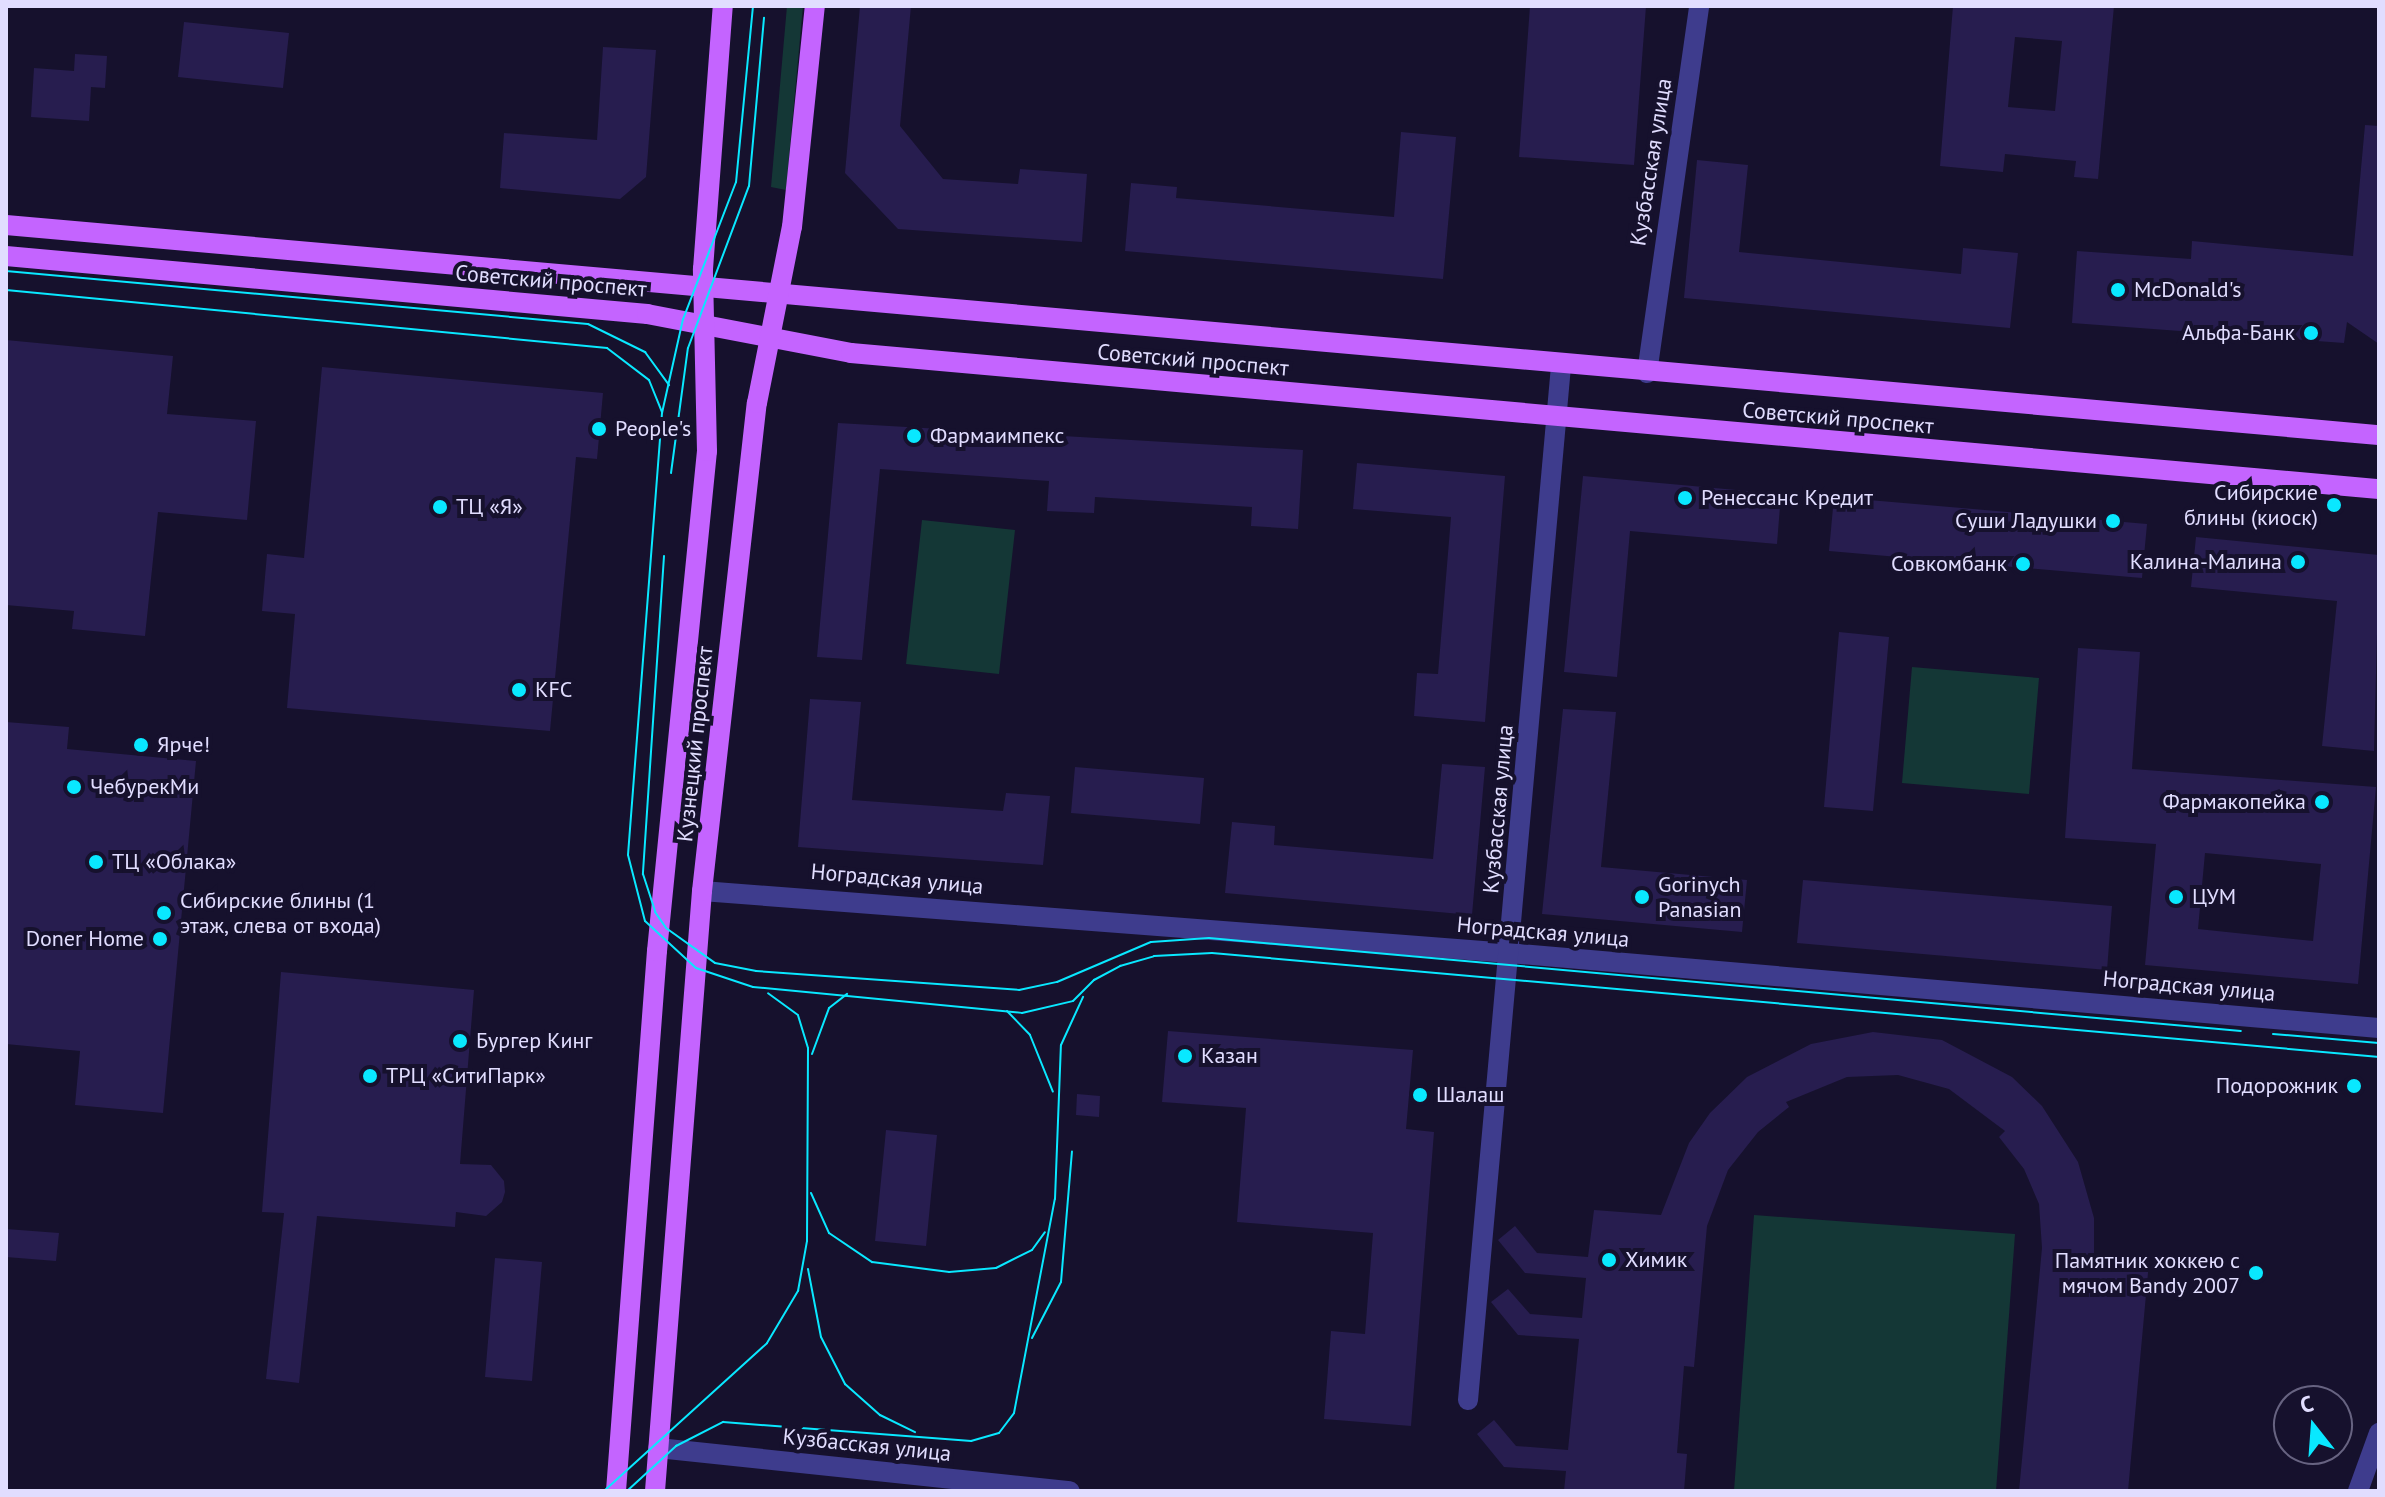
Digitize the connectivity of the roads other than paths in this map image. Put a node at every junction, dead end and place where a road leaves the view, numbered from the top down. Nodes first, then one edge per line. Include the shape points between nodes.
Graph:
1 (723, 6) edge
2 (815, 6) edge
3 (1699, 6) edge
4 (6, 225) edge
5 (6, 256) edge
6 (704, 287) junction
7 (776, 293) junction
8 (707, 323) junction
9 (768, 336) junction
10 (1561, 366) junction
11 (1647, 373) junction
12 (1557, 417) junction
13 (2379, 435) edge
14 (2379, 489) edge
15 (702, 891) junction
16 (1509, 953) junction
17 (2379, 1028) edge
18 (1468, 1400) dead end
19 (2379, 1433) edge
20 (658, 1448) junction
21 (616, 1491) edge
22 (655, 1491) edge
23 (1070, 1491) edge
24 (2358, 1491) edge

1 - 6 main road, Кузнецкий проспект
2 - 7 main road, Кузнецкий проспект via 792,227
3 - 11 street, Кузбасская улица
4 - 6 main road, Советский проспект
5 - 8 main road, Советский проспект
6 - 7 main road, Советский проспект
6 - 8 main road, Кузнецкий проспект
7 - 9 main road, Кузнецкий проспект
7 - 10 main road, Советский проспект
8 - 9 main road, Советский проспект
8 - 21 main road, Кузнецкий проспект via 707,451 657,951
9 - 12 main road, Советский проспект via 851,353
9 - 15 main road, Кузнецкий проспект
10 - 11 main road, Советский проспект
10 - 12 street, Кузбасская улица
11 - 13 main road, Советский проспект
12 - 14 main road, Советский проспект
12 - 16 street, Кузбасская улица
15 - 16 street, Ноградская улица
15 - 20 main road, Кузнецкий проспект
16 - 17 street, Ноградская улица
16 - 18 street, Кузбасская улица
19 - 24 street
20 - 22 main road, Кузнецкий проспект
20 - 23 street, Кузбасская улица

